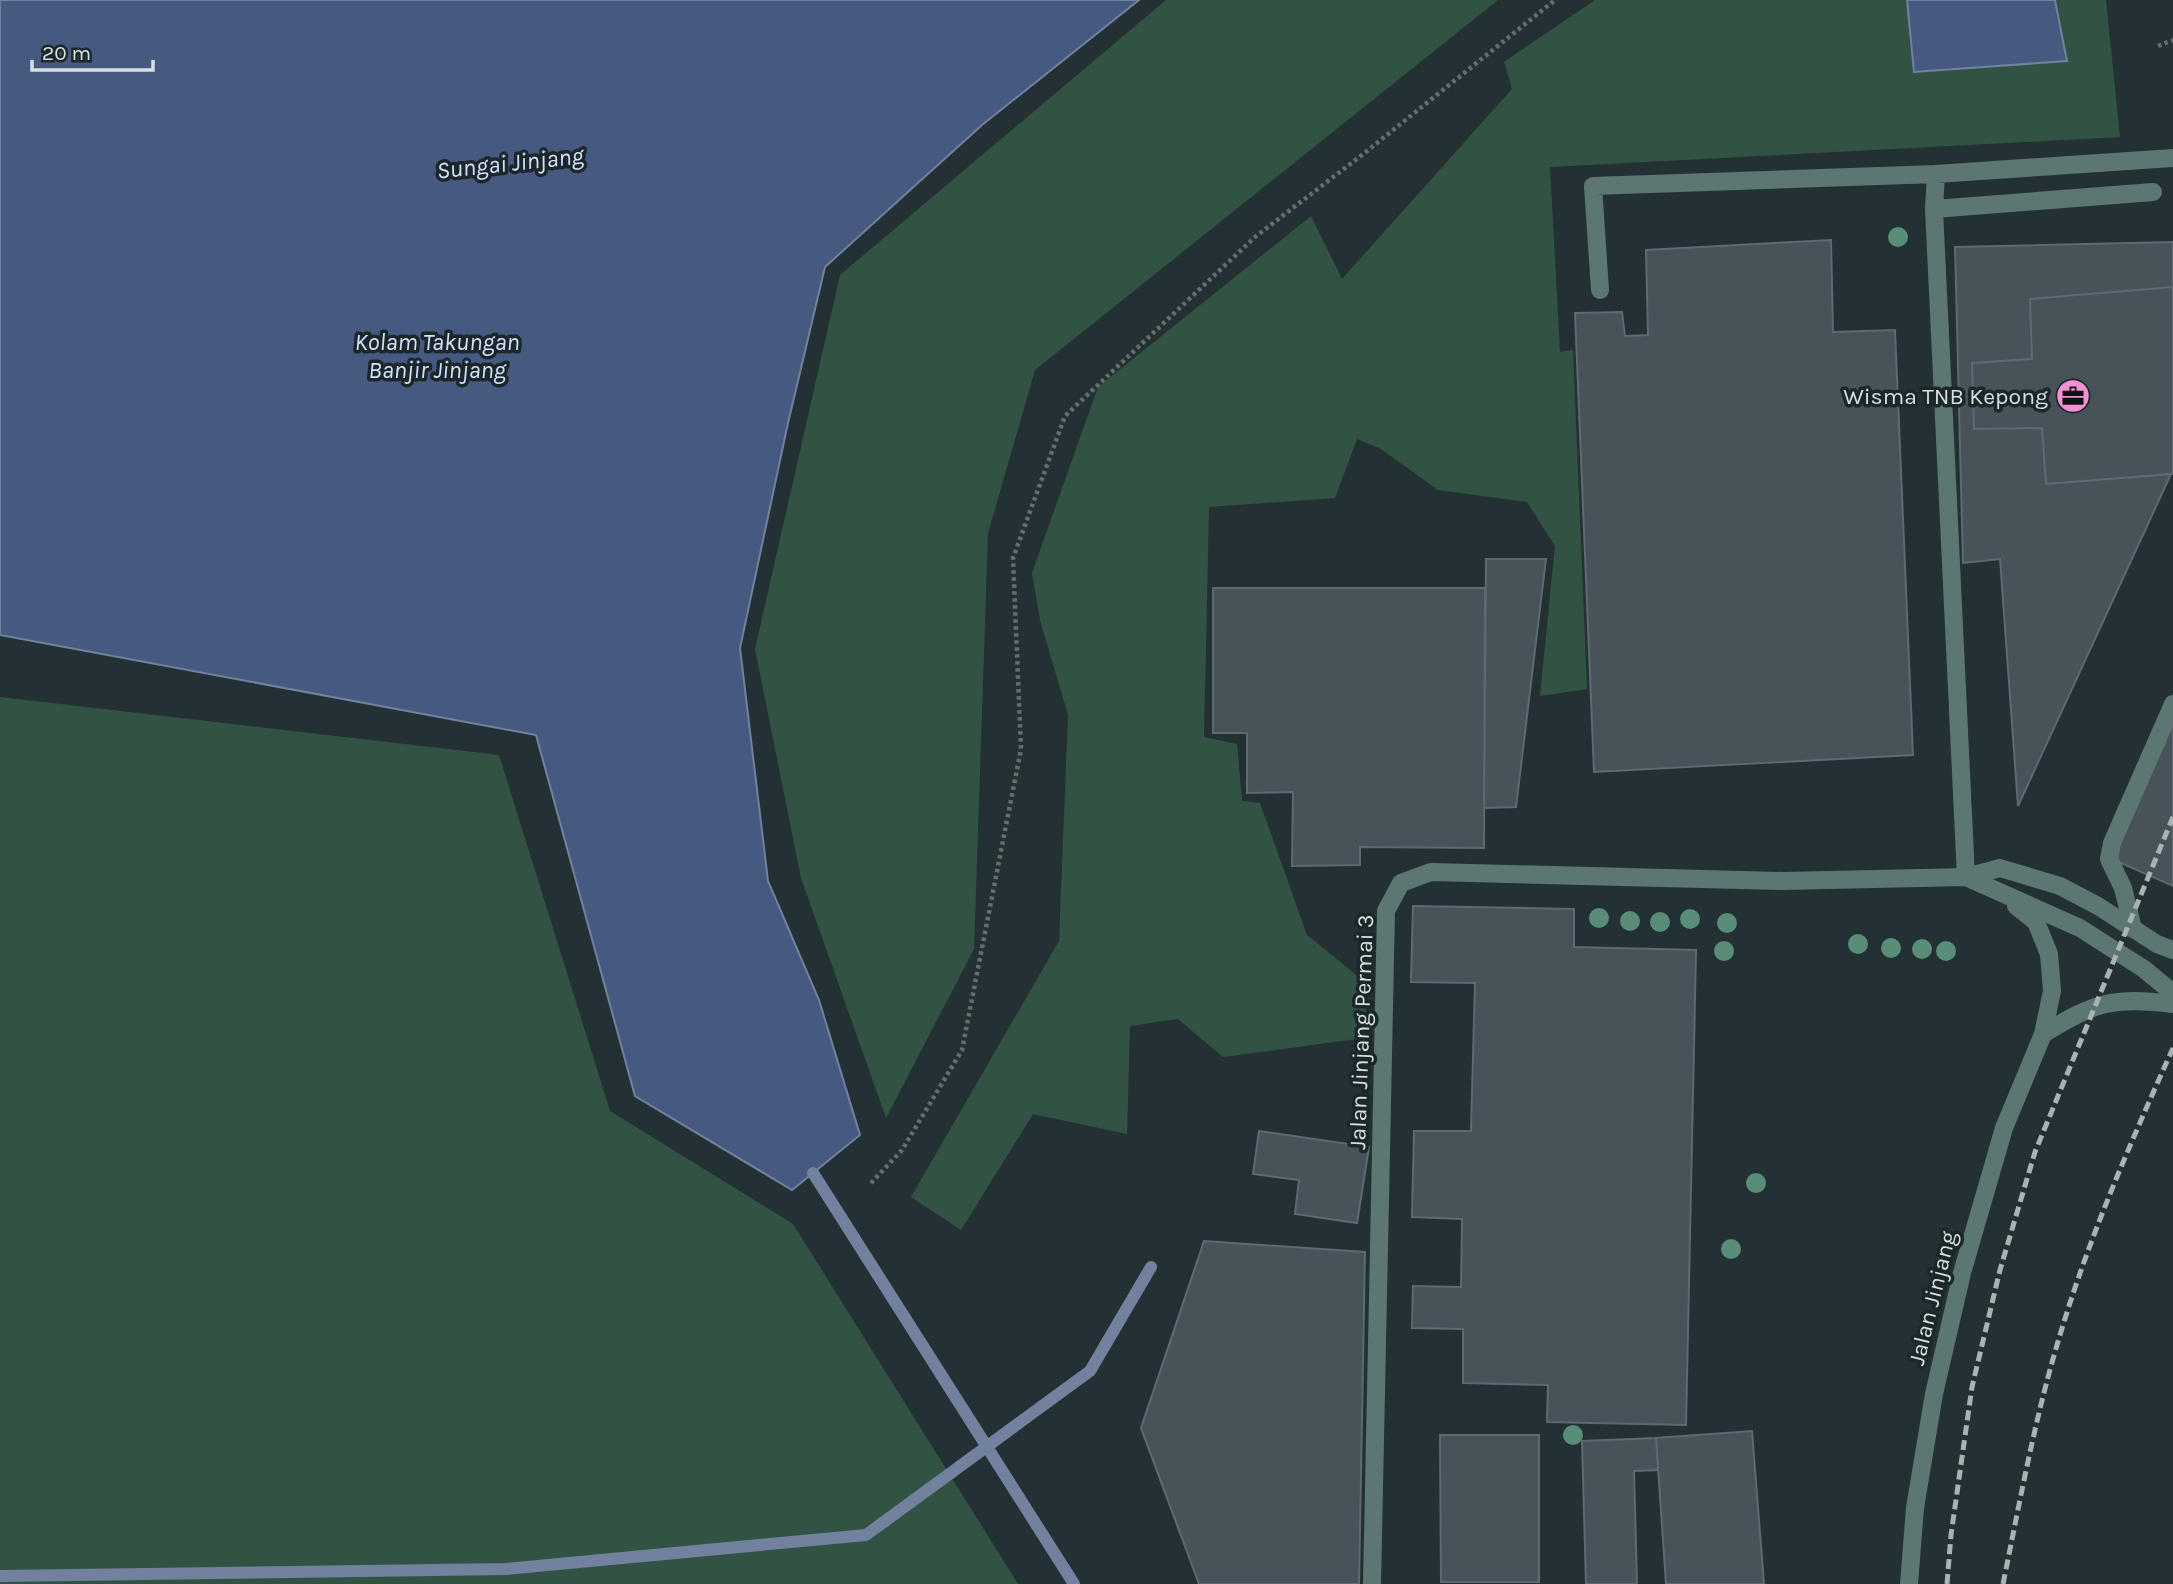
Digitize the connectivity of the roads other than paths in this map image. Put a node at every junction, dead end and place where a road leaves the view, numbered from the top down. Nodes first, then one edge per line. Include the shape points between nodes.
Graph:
1 (2173, 158) edge
2 (1936, 174) junction
3 (2153, 192) dead end
4 (1934, 209) junction
5 (1600, 290) dead end
6 (2173, 704) edge
7 (1966, 877) junction
8 (2001, 892) junction
9 (2133, 929) junction
10 (2173, 950) edge
11 (2173, 993) edge
12 (2173, 1004) edge
13 (2043, 1034) junction
14 (1373, 1584) edge
15 (1909, 1584) edge

1 - 2 street
2 - 4 street
2 - 5 street via 1593,186
3 - 4 street
4 - 7 street
6 - 9 street via 2109,859 2123,888
7 - 8 street
7 - 9 street via 2000,868 2060,886
7 - 14 street, Jalan Jinjang Permai 3 via 1783,881 1432,872 1401,883 1386,911
8 - 11 street via 2080,928
8 - 13 street, Jalan Jinjang via 2036,922 2049,954 2052,991
9 - 10 street
12 - 13 street via 2137,999 2109,1002
13 - 15 street, Jalan Jinjang via 2004,1128 1962,1273 1914,1508

